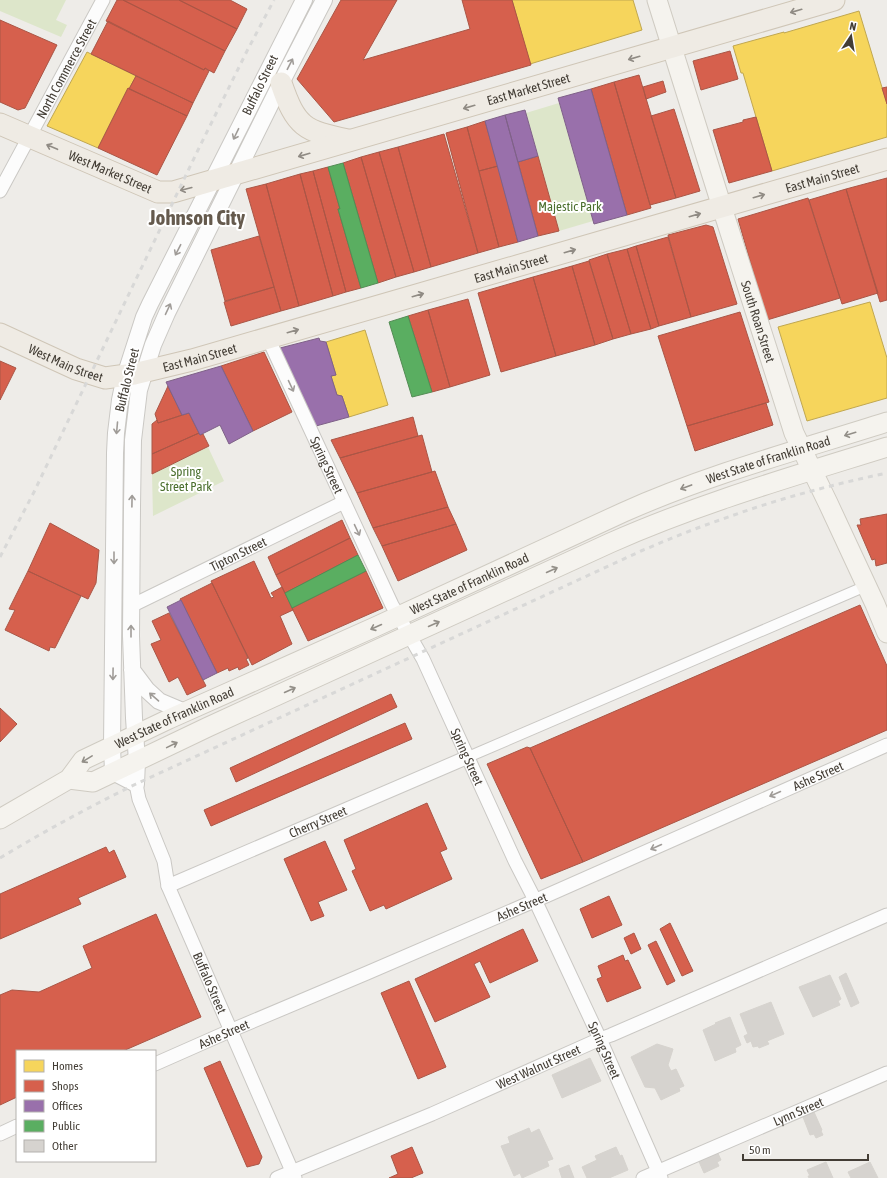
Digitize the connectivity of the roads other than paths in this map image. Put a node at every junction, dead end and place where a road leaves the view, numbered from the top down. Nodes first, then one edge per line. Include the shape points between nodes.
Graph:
1 (103, 0) edge
2 (304, 0) edge
3 (324, 0) edge
4 (657, 0) edge
5 (834, 0) edge
6 (672, 48) junction
7 (281, 84) junction
8 (0, 124) edge
9 (28, 137) junction
10 (351, 141) junction
11 (887, 159) edge
12 (224, 178) junction
13 (0, 191) edge
14 (722, 207) junction
15 (0, 334) edge
16 (268, 338) junction
17 (134, 374) junction
18 (887, 422) edge
19 (887, 447) edge
20 (802, 449) junction
21 (812, 471) junction
22 (344, 502) junction
23 (866, 586) junction
24 (131, 606) junction
25 (404, 626) junction
26 (887, 633) edge
27 (132, 670) junction
28 (185, 712) junction
29 (135, 736) junction
30 (887, 745) edge
31 (112, 746) junction
32 (468, 758) junction
33 (137, 761) junction
34 (113, 772) junction
35 (69, 779) junction
36 (136, 784) junction
37 (0, 819) edge
38 (168, 886) junction
39 (535, 900) junction
40 (887, 915) edge
41 (232, 1030) junction
42 (600, 1039) junction
43 (156, 1064) edge
44 (887, 1073) edge
45 (16, 1126) edge
46 (0, 1134) edge
47 (294, 1175) edge
48 (660, 1175) edge
49 (277, 1178) edge
50 (643, 1178) edge

1 - 9 street, North Commerce Street
2 -> 12 street, Buffalo Street
7 -> 3 street, Buffalo Street
4 - 6 main road, South Roan Street
5 -> 6 main road, East Market Street
6 -> 10 main road, East Market Street
6 - 14 main road, South Roan Street
7 - 10 main road via 291,110 301,123 322,135
7 - 12 street, Buffalo Street
8 - 9 main road, West Market Street
12 -> 9 main road, West Market Street via 173,192 158,192
9 - 13 street, North Commerce Street
10 -> 12 main road, East Market Street
14 -> 11 main road, East Main Street
17 -> 12 street, Buffalo Street via 153,345
12 -> 17 street, Buffalo Street via 150,304 144,318
16 -> 14 main road, East Main Street
14 - 20 main road, South Roan Street via 790,422
15 - 17 main road, West Main Street via 76,369 105,378
16 - 17 main road, East Main Street
16 -> 22 street, Spring Street
24 -> 17 street, Buffalo Street via 133,446 138,395
17 -> 31 street, Buffalo Street via 120,400 116,441
18 -> 20 main road, West State of Franklin Road
19 - 21 main road, West State of Franklin Road
20 - 21 main road, South Roan Street
20 -> 25 main road, West State of Franklin Road via 653,499
21 - 23 main road, South Roan Street
25 -> 21 main road, West State of Franklin Road via 695,508
22 - 24 street, Tipton Street
22 -> 25 street, Spring Street
23 - 26 main road, South Roan Street
23 - 32 street
27 -> 24 street, Buffalo Street
25 -> 28 main road, West State of Franklin Road
25 - 32 street, Spring Street via 423,659
33 -> 25 main road, West State of Franklin Road
28 -> 27 street via 159,701
27 - 29 street, Buffalo Street
28 - 29 main road, West State of Franklin Road
29 - 31 main road, West State of Franklin Road
29 - 33 street, Buffalo Street
30 -> 39 street, Ashe Street
31 - 34 street, Buffalo Street
31 -> 35 main road, West State of Franklin Road via 83,760
32 - 38 street, Cherry Street
32 - 39 street, Spring Street
33 - 34 main road, West State of Franklin Road
33 - 36 street, Buffalo Street
34 - 35 main road, West State of Franklin Road via 93,782
34 - 36 street
35 - 37 main road, West State of Franklin Road
36 - 38 street, Buffalo Street via 139,799 164,861
38 - 41 street, Buffalo Street
39 - 41 street, Ashe Street
39 - 42 street, Spring Street
40 - 42 street, West Walnut Street
41 - 43 street, Ashe Street
41 - 47 street, Buffalo Street
42 - 47 street, West Walnut Street
42 - 48 street, Spring Street
44 - 48 street, Lynn Street
45 - 46 street
47 - 49 street, West Walnut Street
48 - 50 street, Lynn Street

